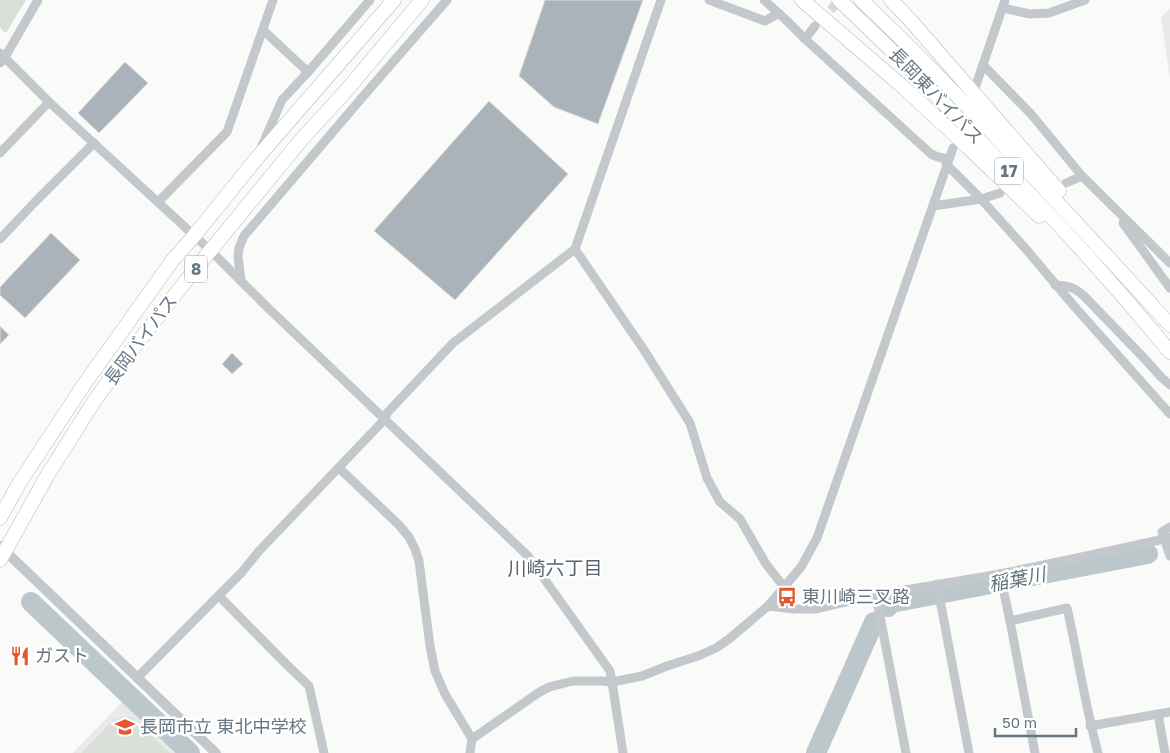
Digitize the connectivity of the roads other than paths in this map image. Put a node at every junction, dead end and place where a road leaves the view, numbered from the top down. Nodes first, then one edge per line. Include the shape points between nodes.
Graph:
1 (38, 0) edge
2 (273, 0) edge
3 (370, 0) edge
4 (394, 0) edge
5 (422, 0) edge
6 (447, 0) edge
7 (662, 0) edge
8 (709, 0) edge
9 (764, 0) edge
10 (802, 0) edge
11 (839, 0) edge
12 (862, 0) edge
13 (891, 0) edge
14 (1085, 0) edge
15 (1004, 4) edge
16 (779, 13) junction
17 (815, 26) tunnel mouth
18 (263, 30) junction
19 (805, 39) junction
20 (2, 58) edge
21 (983, 65) junction
22 (308, 72) junction
23 (976, 85) dead end
24 (49, 102) junction
25 (94, 143) junction
26 (953, 148) dead end
27 (0, 153) edge
28 (257, 158) junction
29 (947, 165) junction
30 (1082, 176) junction
31 (1066, 183) dead end
32 (1000, 193) dead end
33 (981, 200) junction
34 (158, 202) junction
35 (1108, 202) junction
36 (933, 206) junction
37 (194, 236) junction
38 (0, 239) edge
39 (574, 249) junction
40 (211, 251) junction
41 (1170, 263) edge
42 (241, 281) junction
43 (1056, 285) junction
44 (1115, 287) junction
45 (1170, 288) edge
46 (1170, 325) edge
47 (1170, 352) edge
48 (1170, 385) edge
49 (1170, 414) edge
50 (385, 419) junction
51 (339, 468) junction
52 (0, 518) edge
53 (1170, 527) edge
54 (1167, 539) edge
55 (2, 552) edge
56 (1170, 556) edge
57 (1000, 574) junction
58 (937, 584) junction
59 (784, 587) junction
60 (876, 595) junction
61 (219, 596) junction
62 (768, 606) junction
63 (1010, 621) junction
64 (137, 678) junction
65 (612, 682) junction
66 (1170, 712) edge
67 (1158, 714) junction
68 (1090, 726) junction
69 (472, 739) junction
70 (216, 753) edge
71 (324, 753) edge
72 (470, 753) edge
73 (623, 753) edge
74 (906, 753) edge
75 (969, 753) edge
76 (1035, 753) edge
77 (1098, 753) edge
78 (1165, 753) edge

1 - 20 street
2 - 18 street
3 - 22 street
4 - 28 highway, 長岡バイパス / 8
5 - 40 highway, 長岡バイパス / 8 via 301,140
6 - 42 street via 244,236 238,257
7 - 39 street
8 - 16 street via 765,21
9 - 16 street
10 - 44 highway, 17 via 903,87
11 - 44 highway, 長岡東バイパス / 17 via 972,131
12 - 46 highway, 長岡東バイパス / 17 via 974,113
13 - 46 highway, 17 via 1141,285
14 - 15 street via 1049,13 1030,14
15 - 21 street
16 - 19 street
17 - 19 street
18 - 22 street
18 - 34 street via 227,132
19 - 29 street via 931,154 944,158
20 - 24 street
21 - 23 street
21 - 30 street via 1031,114
22 - 28 street via 282,100
24 - 25 street
24 - 27 street
25 - 34 street
25 - 38 street
26 - 29 street
28 - 37 highway, 長岡バイパス / 8
29 - 33 street
29 - 36 street
30 - 31 street
30 - 35 street
32 - 33 street
33 - 36 street
33 - 43 street
34 - 37 street
35 - 41 street
35 - 45 street
36 - 59 street via 817,538
37 - 40 street
37 - 52 highway, 長岡バイパス / 8 via 172,261 83,386
39 - 50 street via 452,343
39 - 59 street via 690,423 706,478 720,502 740,519 766,564
40 - 42 street
40 - 55 highway, 長岡バイパス / 8 via 93,403
42 - 50 street
43 - 48 street via 1075,288
43 - 49 street
44 - 47 highway, 長岡東バイパス / 17
50 - 51 street
50 - 65 street via 528,556 610,671
51 - 61 street
51 - 69 street via 399,525 416,549 435,671
53 - 54 street via 1162,532
54 - 56 street
54 - 57 street
55 - 64 street
57 - 58 street
57 - 63 street
58 - 60 street
58 - 75 street
59 - 62 street
60 - 62 street via 815,609
60 - 74 street
61 - 64 street
61 - 71 street via 309,686
62 - 65 street via 716,648 642,676
63 - 68 street via 1067,608
63 - 76 street
64 - 70 street
65 - 69 street via 573,681 549,687
65 - 73 street
66 - 67 street
67 - 68 street
67 - 78 street
68 - 77 street
69 - 72 street

